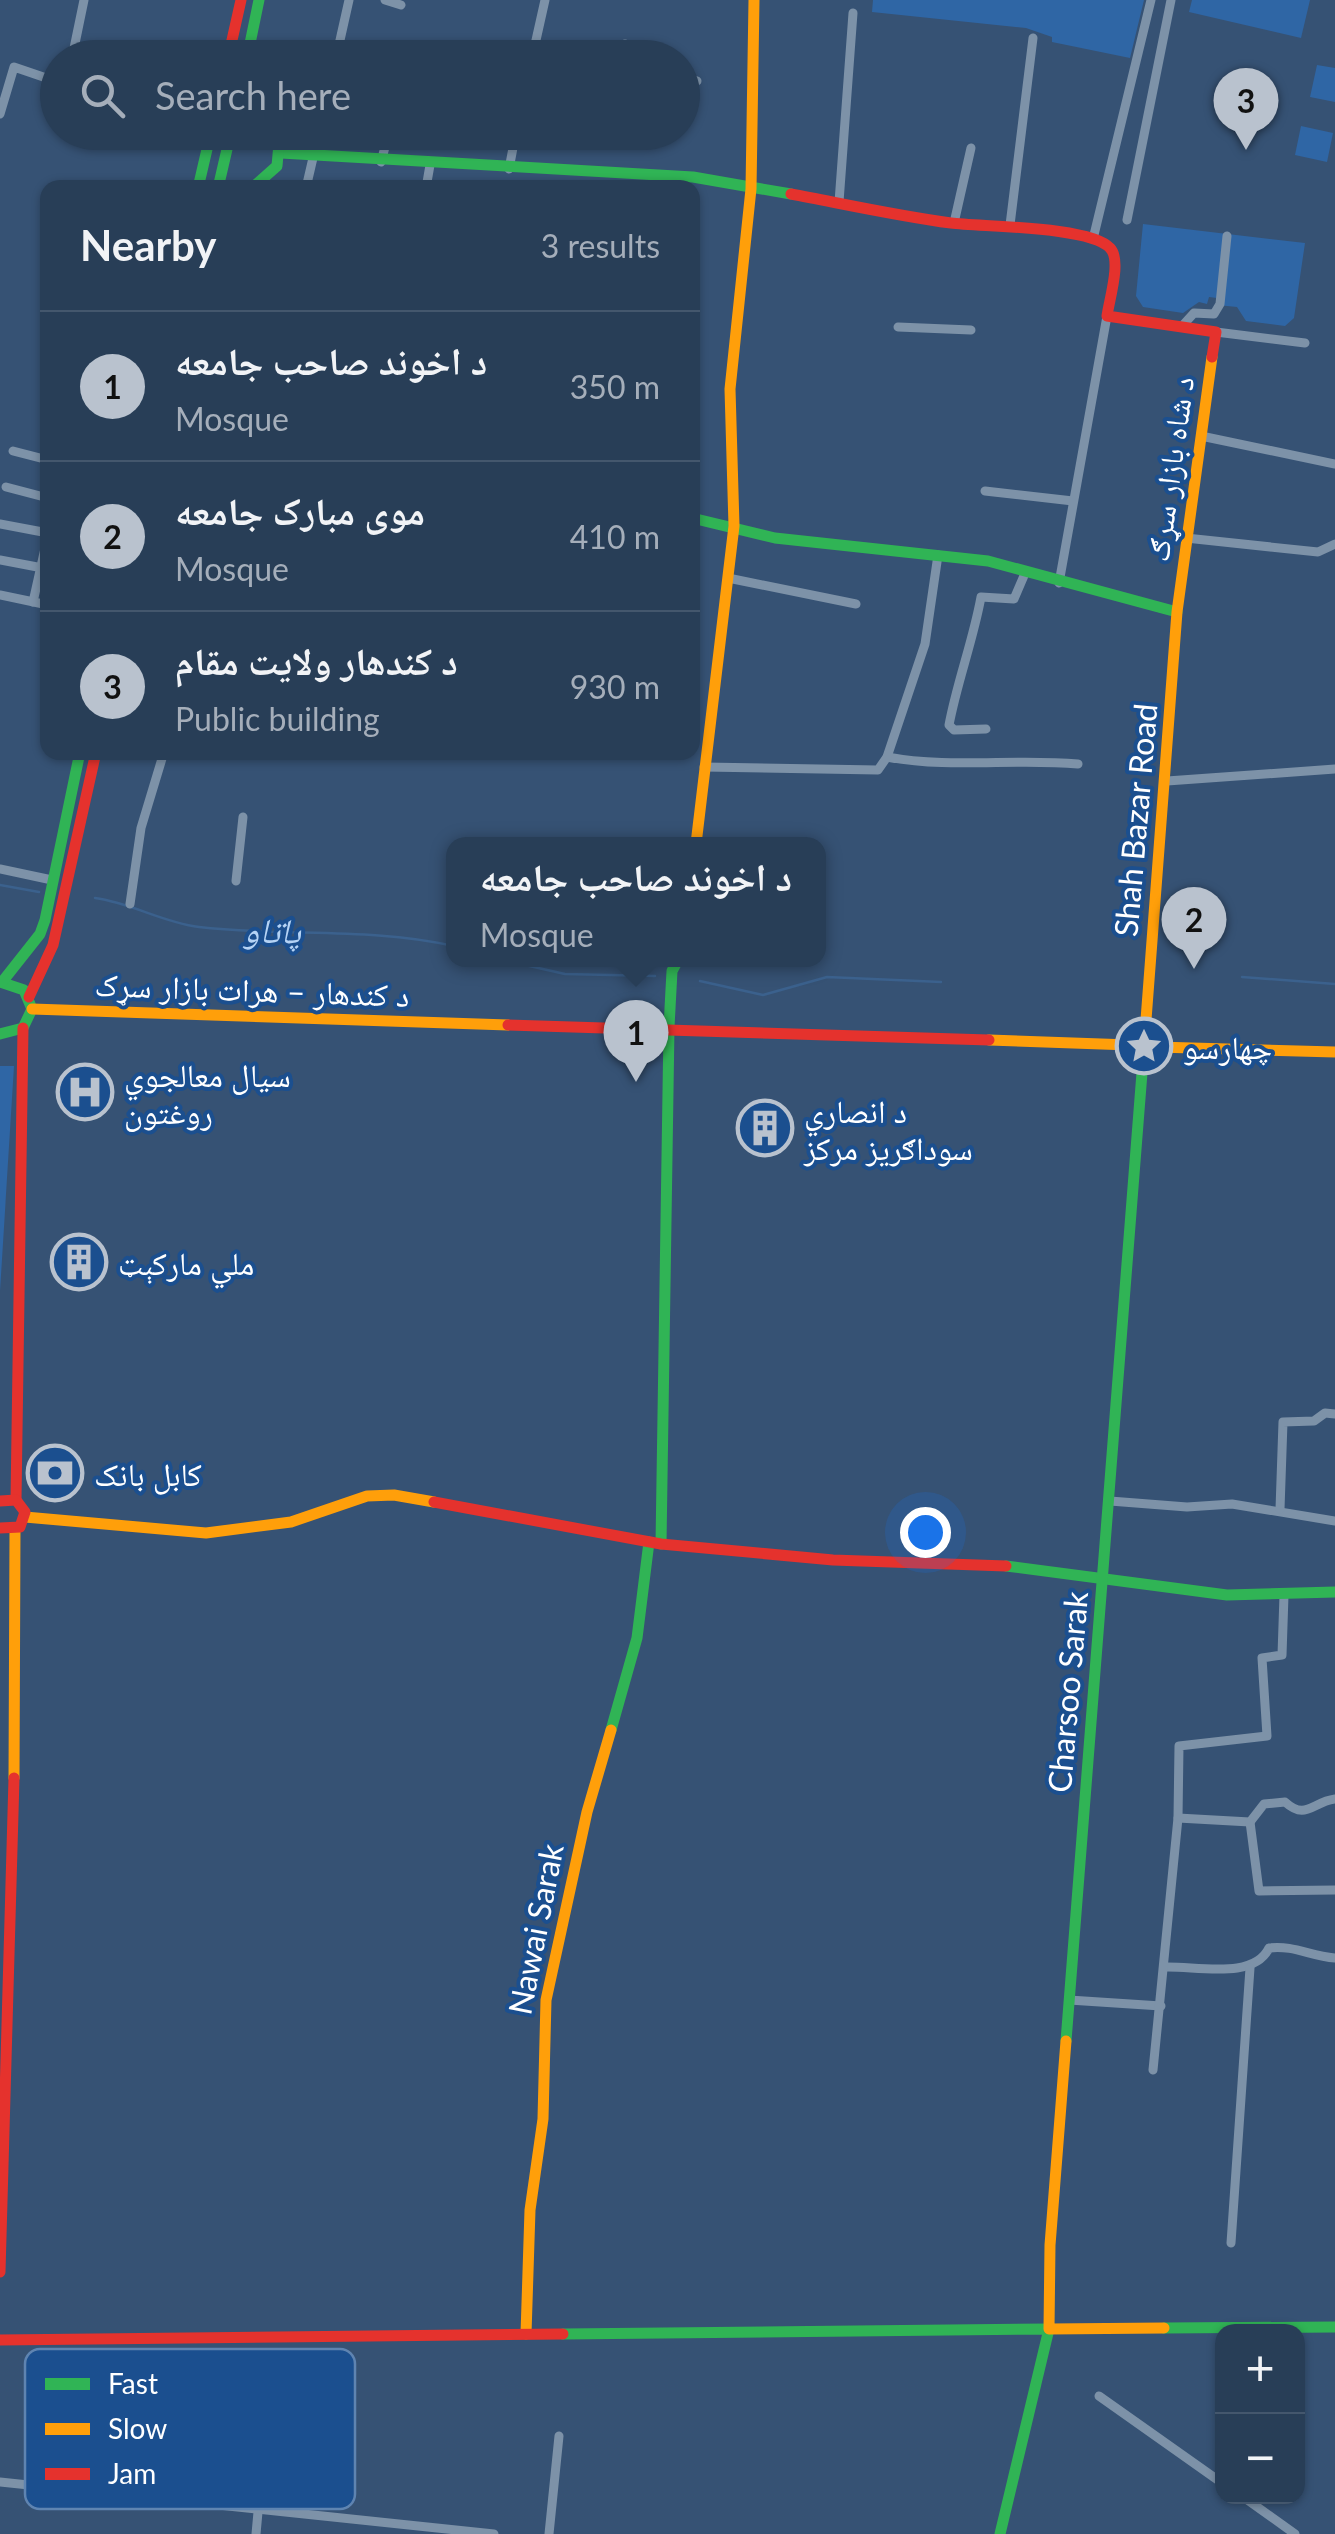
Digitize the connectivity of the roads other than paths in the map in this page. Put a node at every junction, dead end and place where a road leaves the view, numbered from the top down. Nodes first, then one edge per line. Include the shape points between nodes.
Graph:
1 (84, 0) edge
2 (241, 0) edge
3 (259, 0) edge
4 (349, 0) edge
5 (385, 0) edge
6 (545, 0) edge
7 (754, 0) edge
8 (1150, 0) edge
9 (1171, 0) edge
10 (401, 5) dead end
11 (853, 12) dead end
12 (1034, 38) dead end
13 (76, 40) edge
14 (232, 40) edge
15 (251, 40) edge
16 (340, 40) edge
17 (536, 40) edge
18 (40, 76) edge
19 (0, 114) edge
20 (971, 148) dead end
21 (207, 150) edge
22 (227, 150) edge
23 (281, 150) edge
24 (315, 150) edge
25 (384, 150) edge
26 (512, 150) edge
27 (281, 153) junction
28 (313, 158) junction
29 (381, 162) junction
30 (430, 165) junction
31 (509, 168) junction
32 (200, 180) edge
33 (220, 180) edge
34 (264, 180) edge
35 (308, 180) edge
36 (427, 180) edge
37 (751, 189) junction
38 (839, 202) junction
39 (1127, 220) dead end
40 (954, 223) junction
41 (1010, 225) junction
42 (1228, 236) dead end
43 (1094, 240) junction
44 (1107, 316) junction
45 (1184, 324) dead end
46 (898, 326) dead end
47 (971, 330) dead end
48 (1216, 332) junction
49 (1305, 343) dead end
50 (1202, 436) junction
51 (13, 451) dead end
52 (40, 458) edge
53 (1335, 464) edge
54 (6, 488) dead end
55 (986, 491) dead end
56 (40, 496) edge
57 (1073, 500) junction
58 (700, 520) edge
59 (0, 524) edge
60 (734, 526) junction
61 (40, 532) edge
62 (1186, 538) junction
63 (1335, 544) edge
64 (938, 555) junction
65 (0, 560) edge
66 (40, 567) edge
67 (1026, 571) junction
68 (728, 578) junction
69 (40, 580) edge
70 (1059, 582) junction
71 (0, 596) edge
72 (33, 602) junction
73 (40, 603) edge
74 (856, 604) dead end
75 (1177, 612) junction
76 (986, 729) dead end
77 (887, 756) junction
78 (78, 760) edge
79 (94, 760) edge
80 (162, 760) edge
81 (1078, 764) dead end
82 (704, 767) junction
83 (1335, 769) edge
84 (1167, 781) junction
85 (243, 816) dead end
86 (697, 837) edge
87 (0, 869) edge
88 (52, 880) junction
89 (236, 881) dead end
90 (130, 904) dead end
91 (674, 967) edge
92 (1, 982) edge
93 (30, 1003) junction
94 (669, 1027) junction
95 (23, 1028) junction
96 (1145, 1033) junction
97 (0, 1034) edge
98 (1130, 1045) junction
99 (1157, 1047) junction
100 (1335, 1052) edge
101 (1143, 1060) junction
102 (1335, 1414) edge
103 (16, 1500) junction
104 (0, 1501) edge
105 (1110, 1502) junction
106 (1280, 1509) junction
107 (25, 1518) junction
108 (1335, 1521) edge
109 (0, 1528) edge
110 (15, 1530) junction
111 (655, 1543) junction
112 (1104, 1580) junction
113 (1335, 1592) edge
114 (1284, 1595) junction
115 (0, 1776) edge
116 (14, 1776) junction
117 (1335, 1799) edge
118 (1178, 1818) junction
119 (1250, 1822) junction
120 (1335, 1890) edge
121 (1335, 1958) edge
122 (1165, 1967) junction
123 (1250, 1968) junction
124 (1069, 2000) junction
125 (1161, 2006) junction
126 (3, 2062) edge
127 (1153, 2070) dead end
128 (1231, 2242) dead end
129 (0, 2272) edge
130 (1335, 2328) edge
131 (1048, 2329) junction
132 (526, 2334) junction
133 (0, 2340) edge
134 (1099, 2396) dead end
135 (559, 2436) dead end
136 (1215, 2478) edge
137 (0, 2482) edge
138 (25, 2485) edge
139 (1253, 2504) edge
140 (258, 2509) joint
141 (256, 2534) edge
142 (494, 2534) edge
143 (548, 2534) edge
144 (1000, 2534) edge
145 (1295, 2534) edge

1 - 13 street
2 - 14 main road
3 - 15 main road
4 - 16 street
5 - 10 street
6 - 17 street
7 - 37 main road
8 - 43 street
9 - 39 street
11 - 38 street
12 - 41 street
18 - 19 street via 14,67
20 - 40 street
21 - 32 main road
22 - 33 main road
23 - 27 main road
24 - 28 street
25 - 29 street
26 - 31 street
27 - 28 main road
27 - 34 main road
28 - 29 main road
28 - 35 street
29 - 30 main road
30 - 31 main road
30 - 36 street
31 - 37 main road via 693,177
37 - 38 main road
37 - 60 main road via 730,389
38 - 40 main road
40 - 41 main road
41 - 43 main road
42 - 45 street via 1220,304 1214,314 1194,313
43 - 44 main road via 1115,257
44 - 48 main road
44 - 57 street
46 - 47 street
48 - 49 street
48 - 50 main road, د شاه بازار سړګ
50 - 53 street
50 - 62 main road, د شاه بازار سړګ
51 - 52 street
54 - 56 street
55 - 57 street
57 - 70 street
58 - 60 main road
59 - 61 street
60 - 64 main road via 774,538
60 - 68 main road
62 - 63 street via 1318,552
62 - 75 main road, د شاه بازار سړګ
64 - 67 main road
64 - 77 street via 925,644
65 - 66 street
67 - 70 main road
67 - 76 street via 1014,599 980,597 949,725
68 - 74 street
68 - 82 main road
69 - 72 street
70 - 75 main road
71 - 72 street
72 - 73 street
75 - 84 main road, Shah Bazar Road
77 - 81 street via 944,766 1010,760
77 - 82 street via 878,770
78 - 88 main road
79 - 93 main road via 53,945
80 - 90 street
82 - 86 main road
83 - 84 street
84 - 96 main road, Shah Bazar Road
85 - 89 street
87 - 88 street
88 - 92 main road via 40,934
91 - 94 main road, Nawai Sarak
92 - 93 main road via 18,985
93 - 94 main road, د کندهار – هرات بازار سړک
93 - 95 main road
94 - 98 main road, د کندهار – هرات بازار سړک
94 - 111 main road, Nawai Sarak
95 - 97 main road
95 - 103 main road
96 - 98 main road
96 - 99 main road
98 - 101 main road
99 - 100 main road
99 - 101 main road
101 - 105 main road, Charsoo Sarak
102 - 106 street via 1283,1422
103 - 104 main road
103 - 107 main road
105 - 106 street
105 - 112 main road, Charsoo Sarak
106 - 108 street
107 - 110 main road
107 - 111 main road via 206,1533 290,1522 367,1496 394,1495
109 - 110 main road
110 - 116 main road
111 - 112 main road via 833,1560 978,1562
111 - 132 main road, Nawai Sarak via 638,1638 586,1812 546,2000
112 - 114 main road
112 - 124 main road, Charsoo Sarak
113 - 114 main road
114 - 118 street via 1282,1655 1262,1658 1268,1736 1181,1744
115 - 116 street
116 - 126 main road
117 - 119 street via 1305,1812 1284,1802 1264,1804
118 - 119 street
118 - 122 street
119 - 120 street via 1259,1890
121 - 123 street via 1310,1956 1293,1945 1269,1948
122 - 123 street
122 - 125 street
123 - 128 street
124 - 125 street
124 - 131 main road, Charsoo Sarak
125 - 127 street
126 - 129 main road
130 - 131 main road
131 - 132 main road
131 - 144 main road, Charsoo Sarak
132 - 133 main road
134 - 136 street
135 - 143 street
137 - 138 street
139 - 145 street
140 - 141 street
140 - 142 street

